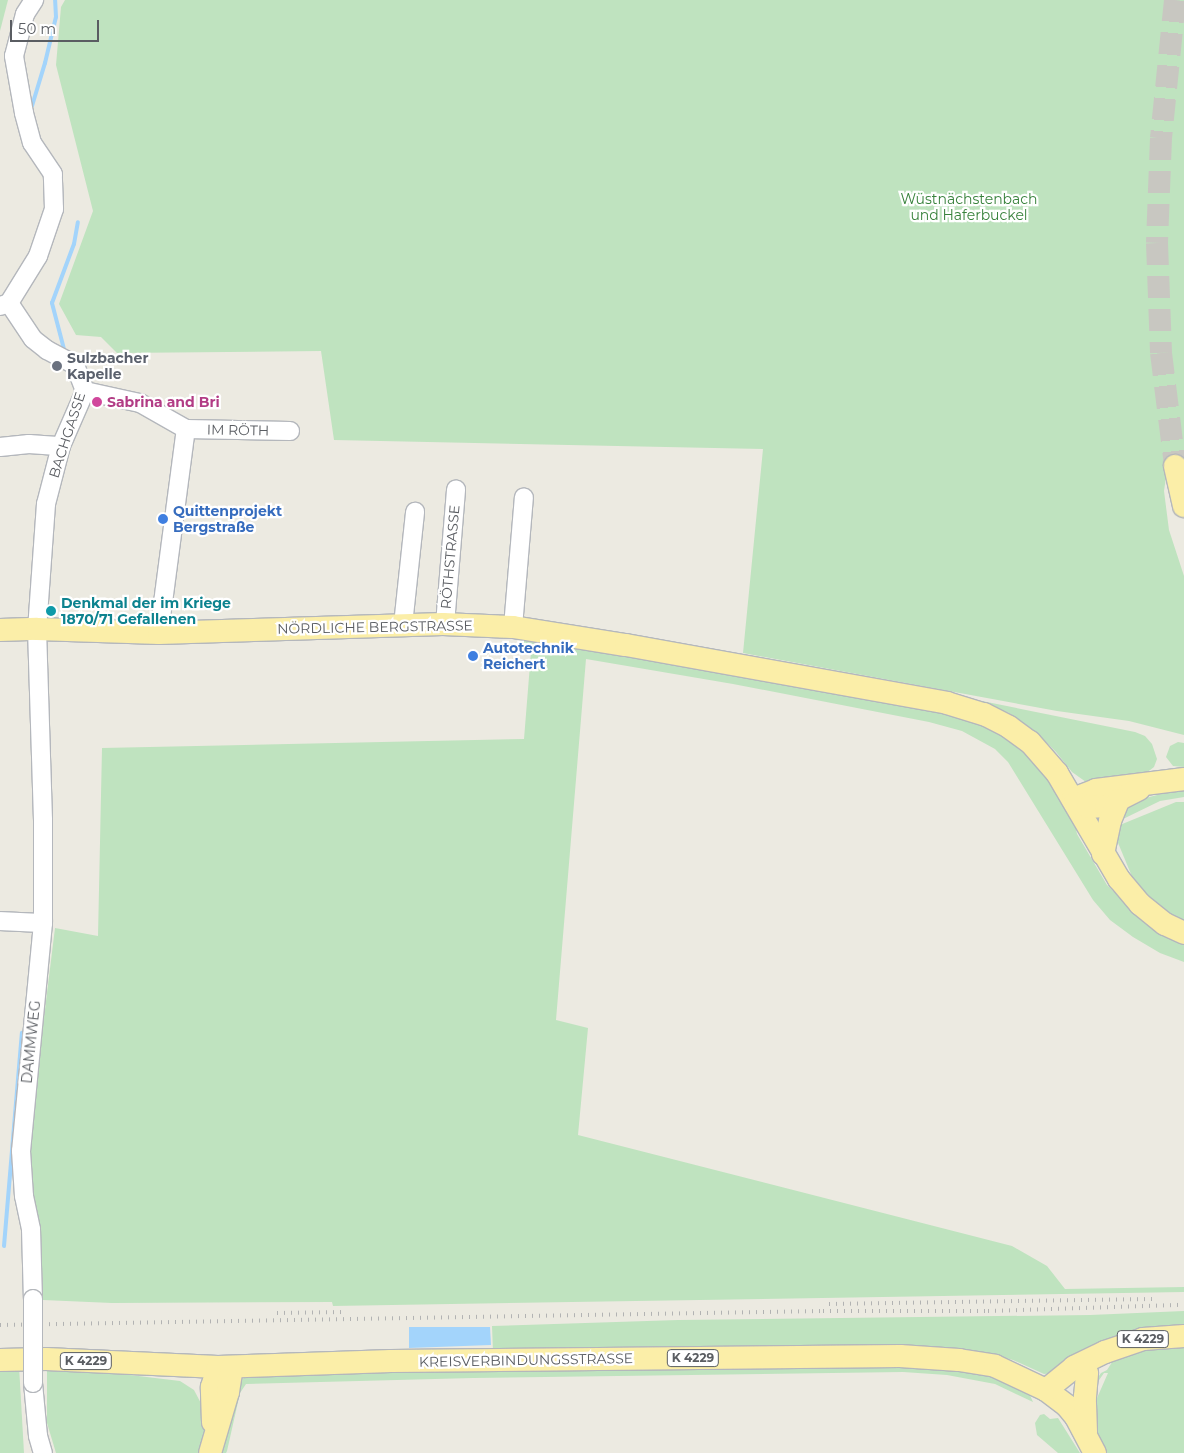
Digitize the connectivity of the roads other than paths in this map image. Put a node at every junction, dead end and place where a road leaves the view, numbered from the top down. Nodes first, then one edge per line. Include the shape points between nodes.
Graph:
1 (34, 0) edge
2 (4, 304) edge
3 (84, 391) junction
4 (186, 429) junction
5 (290, 431) dead end
6 (60, 446) junction
7 (0, 447) edge
8 (1175, 466) tunnel mouth
9 (456, 489) dead end
10 (524, 497) dead end
11 (1184, 506) edge
12 (415, 512) dead end
13 (445, 624) junction
14 (404, 625) junction
15 (514, 627) junction
16 (37, 629) junction
17 (0, 630) edge
18 (159, 633) junction
19 (1184, 779) edge
20 (1149, 784) junction
21 (1074, 801) junction
22 (1118, 801) junction
23 (1103, 854) junction
24 (0, 921) edge
25 (43, 923) junction
26 (1184, 933) edge
27 (1184, 1336) edge
28 (1105, 1352) junction
29 (0, 1360) edge
30 (172, 1365) junction
31 (225, 1367) junction
32 (1087, 1374) junction
33 (1046, 1390) junction
34 (211, 1401) junction
35 (1085, 1443) edge
36 (212, 1445) edge
37 (43, 1453) edge
38 (1095, 1453) edge

1 - 2 street, BACHGASSE via 25,14 14,56 32,143 52,174 54,209 38,256
2 - 3 street, BACHGASSE via 32,339 75,365
3 - 4 street via 140,403
3 - 6 street, BACHGASSE
4 - 5 street, IM RÖTH
4 - 18 street
6 - 7 street
6 - 16 street, BACHGASSE via 46,504
8 - 11 main road
9 - 13 street, RÖTHSTRASSE
10 - 15 street
12 - 14 street
13 - 14 main road, NÖRDLICHE BERGSTRASSE
13 - 15 main road, NÖRDLICHE BERGSTRASSE
14 - 18 main road, NÖRDLICHE BERGSTRASSE
15 - 21 main road, NÖRDLICHE BERGSTRASSE via 947,703 984,714 1030,742 1048,760
16 - 17 main road, NÖRDLICHE BERGSTRASSE
16 - 18 main road, NÖRDLICHE BERGSTRASSE
16 - 25 street, DAMMWEG
19 - 20 main road
20 - 21 main road via 1096,790
20 - 22 main road
21 - 22 main road via 1098,807
21 - 23 main road, NÖRDLICHE BERGSTRASSE
22 - 23 main road
23 - 26 main road, NÖRDLICHE BERGSTRASSE via 1140,904 1164,924
24 - 25 street
25 - 37 street, DAMMWEG, bridge via 21,1151 24,1196 31,1229 33,1383 38,1436
27 - 28 main road, K 4229 via 1143,1339
28 - 32 main road
28 - 33 main road via 1074,1367
29 - 30 main road, KREISVERBINDUNGSSTRASSE / K 4229
30 - 31 main road, KREISVERBINDUNGSSTRASSE / K 4229
30 - 34 main road via 202,1389
31 - 33 main road, KREISVERBINDUNGSSTRASSE / K 4229 via 900,1356 995,1366
31 - 34 main road via 213,1380
31 - 36 main road via 228,1392
32 - 33 main road via 1061,1392
32 - 35 main road
33 - 35 main road
34 - 36 main road
35 - 38 main road

